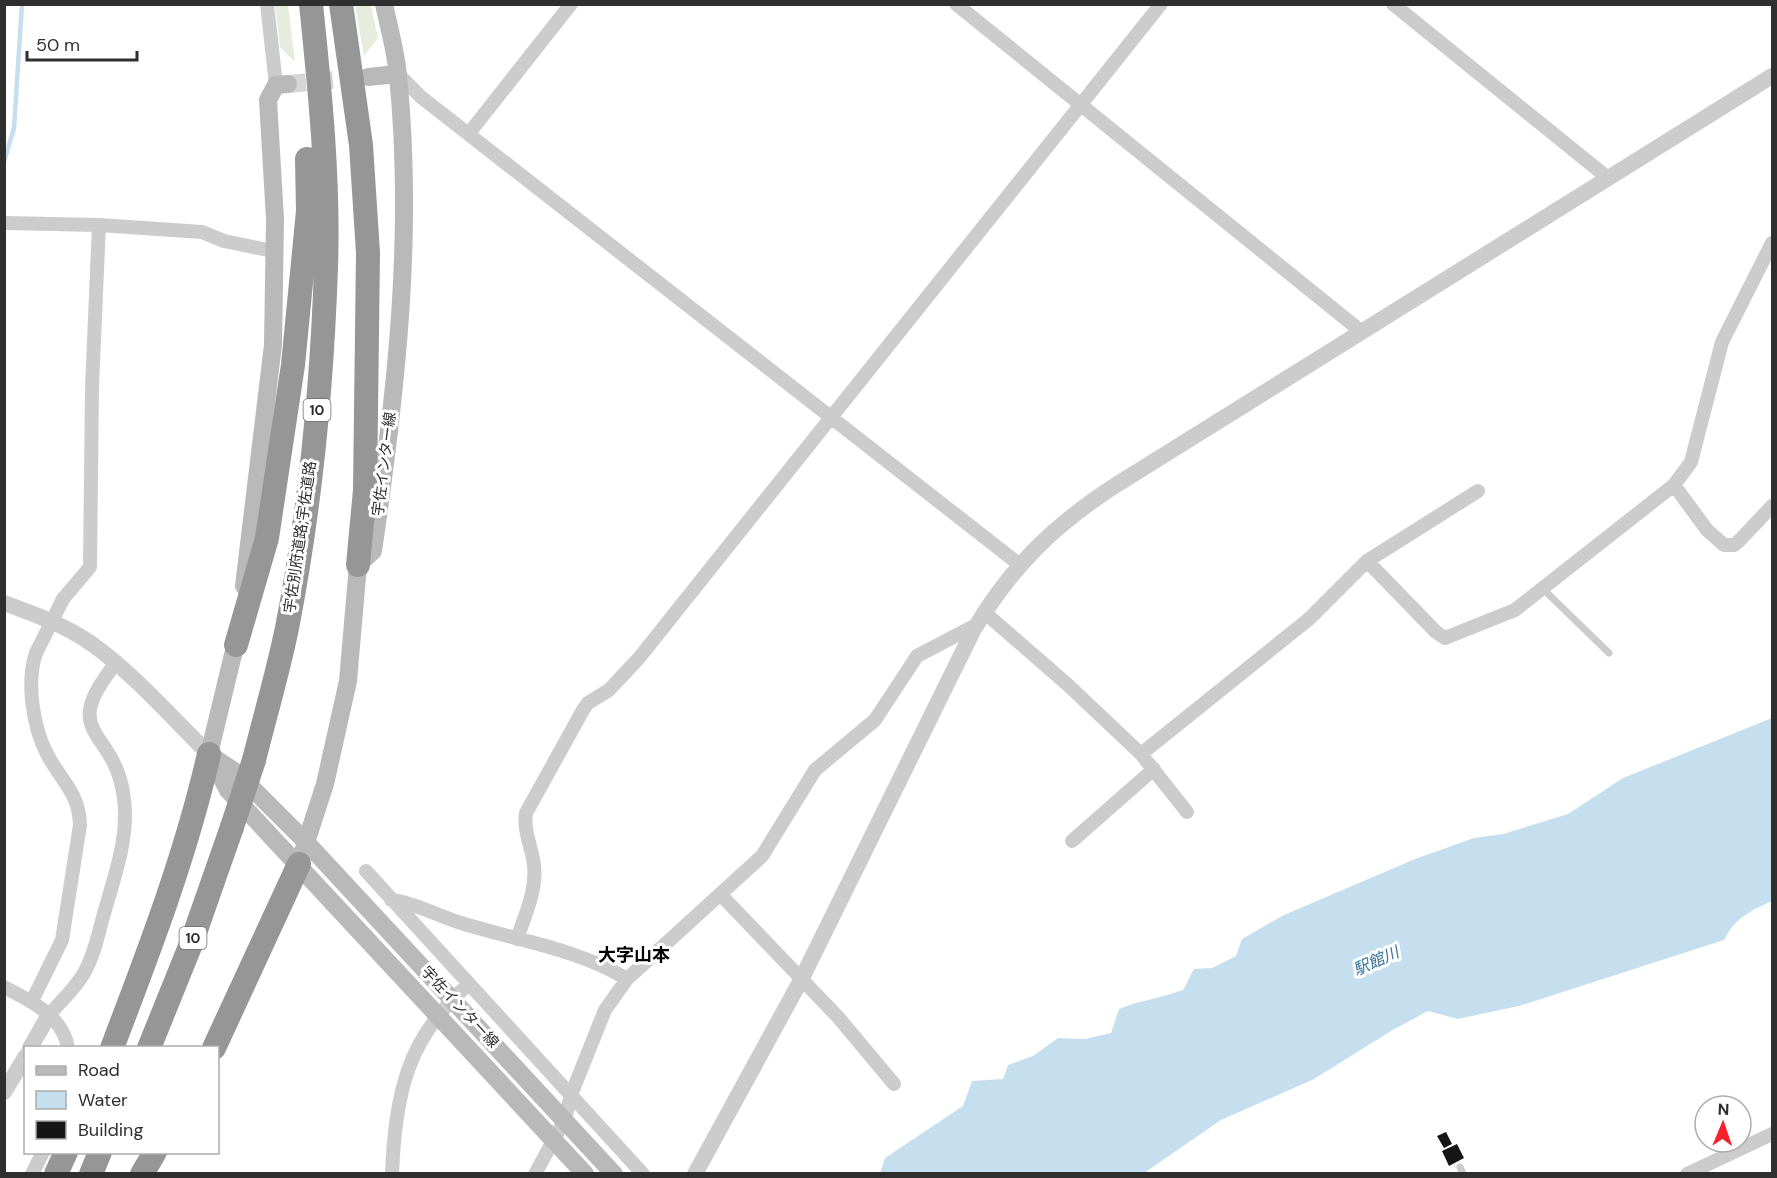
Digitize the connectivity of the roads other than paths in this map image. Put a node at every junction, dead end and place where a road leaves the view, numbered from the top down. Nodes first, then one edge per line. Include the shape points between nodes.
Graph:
1 (267, 4) edge
2 (311, 4) edge
3 (341, 4) edge
4 (384, 4) edge
5 (571, 4) edge
6 (956, 4) edge
7 (1161, 4) edge
8 (1393, 4) edge
9 (316, 53) junction
10 (398, 74) junction
11 (1773, 76) edge
12 (368, 77) tunnel mouth
13 (282, 85) joint
14 (1081, 104) junction
15 (470, 132) junction
16 (1608, 178) junction
17 (4, 223) edge
18 (99, 225) junction
19 (1773, 243) edge
20 (273, 251) junction
21 (1362, 332) junction
22 (832, 416) junction
23 (1674, 485) junction
24 (1478, 491) dead end
25 (1773, 506) edge
26 (1367, 561) junction
27 (1020, 565) junction
28 (358, 566) junction
29 (1542, 588) junction
30 (4, 603) edge
31 (981, 618) junction
32 (237, 645) junction
33 (1609, 653) dead end
34 (116, 663) junction
35 (209, 754) junction
36 (1141, 754) junction
37 (1154, 769) junction
38 (1187, 812) dead end
39 (1072, 841) dead end
40 (303, 853) junction
41 (366, 871) dead end
42 (721, 895) junction
43 (391, 900) junction
44 (518, 939) junction
45 (627, 979) junction
46 (801, 980) junction
47 (469, 984) junction
48 (4, 987) edge
49 (452, 999) junction
50 (32, 1001) junction
51 (438, 1013) junction
52 (49, 1015) junction
53 (31, 1046) edge
54 (68, 1046) edge
55 (112, 1046) edge
56 (149, 1046) edge
57 (214, 1046) edge
58 (24, 1059) edge
59 (894, 1084) dead end
60 (4, 1092) edge
61 (571, 1095) junction
62 (565, 1119) junction
63 (1773, 1134) edge
64 (554, 1139) junction
65 (42, 1154) edge
66 (65, 1154) edge
67 (99, 1154) edge
68 (154, 1154) edge
69 (32, 1173) edge
70 (56, 1173) edge
71 (91, 1173) edge
72 (142, 1173) edge
73 (392, 1173) edge
74 (535, 1173) edge
75 (585, 1173) edge
76 (614, 1173) edge
77 (644, 1173) edge
78 (695, 1173) edge
79 (1686, 1173) edge

1 - 13 street
2 - 9 highway, 宇佐別府道路;宇佐道路 / 10
3 - 28 highway via 361,145 368,253 365,490
4 - 10 main road, 宇佐インター線
5 - 15 street
6 - 14 street
7 - 14 street
8 - 16 street
9 - 32 highway via 306,91 308,211 294,355 267,538
9 - 56 highway, 宇佐別府道路;宇佐道路 / 10, bridge via 326,266 317,411 287,629 254,760 191,944
10 - 12 main road
10 - 15 street via 421,97
10 - 28 main road, 宇佐インター線 via 404,284 373,551
11 - 16 street
13 - 20 main road via 270,92 268,100 275,219
14 - 21 street
14 - 22 street
15 - 22 street
16 - 21 street
17 - 18 street
18 - 20 street via 202,232
18 - 50 street, bridge via 90,567 63,600 32,666 39,733 46,753 74,794 80,825 62,940
19 - 23 street via 1724,337 1690,462
20 - 32 main road via 273,345
21 - 27 street via 1086,504 1045,537
22 - 27 street
22 - 44 street via 629,669 583,710 526,813 534,880
23 - 25 street via 1707,530 1724,545 1739,542
23 - 29 street
24 - 26 street
26 - 29 street via 1445,638 1509,613
26 - 36 street via 1309,619
27 - 31 street
28 - 40 main road, 宇佐インター線 via 348,681 325,784
29 - 33 lane
30 - 34 street via 58,624
31 - 36 street via 1068,685
31 - 42 street via 917,656 875,720 823,761 762,856
31 - 46 street
32 - 35 main road
34 - 35 street
34 - 52 street via 95,693 88,712 94,733 119,776 124,839 91,958 79,981
35 - 40 main road, 宇佐インター線 via 228,790
35 - 55 highway via 191,826
36 - 37 street
37 - 38 street
37 - 39 street
40 - 49 main road, 宇佐インター線
40 - 51 main road, 宇佐インター線
40 - 57 highway
41 - 43 street
42 - 45 street
42 - 46 street
43 - 44 street
43 - 47 street
44 - 45 street via 581,958
45 - 61 street via 604,1010
46 - 59 street
46 - 78 street
47 - 49 street
47 - 61 street
48 - 50 street
49 - 51 street
49 - 62 main road, 宇佐インター線
50 - 52 street
51 - 64 main road, 宇佐インター線
51 - 73 street via 416,1048 402,1088
52 - 53 street
52 - 54 street
58 - 60 street
61 - 62 street
61 - 77 street
62 - 64 street
62 - 76 main road, 宇佐インター線
63 - 79 street
64 - 74 street
64 - 75 main road, 宇佐インター線
65 - 69 street
66 - 70 highway
67 - 71 highway
68 - 72 highway

